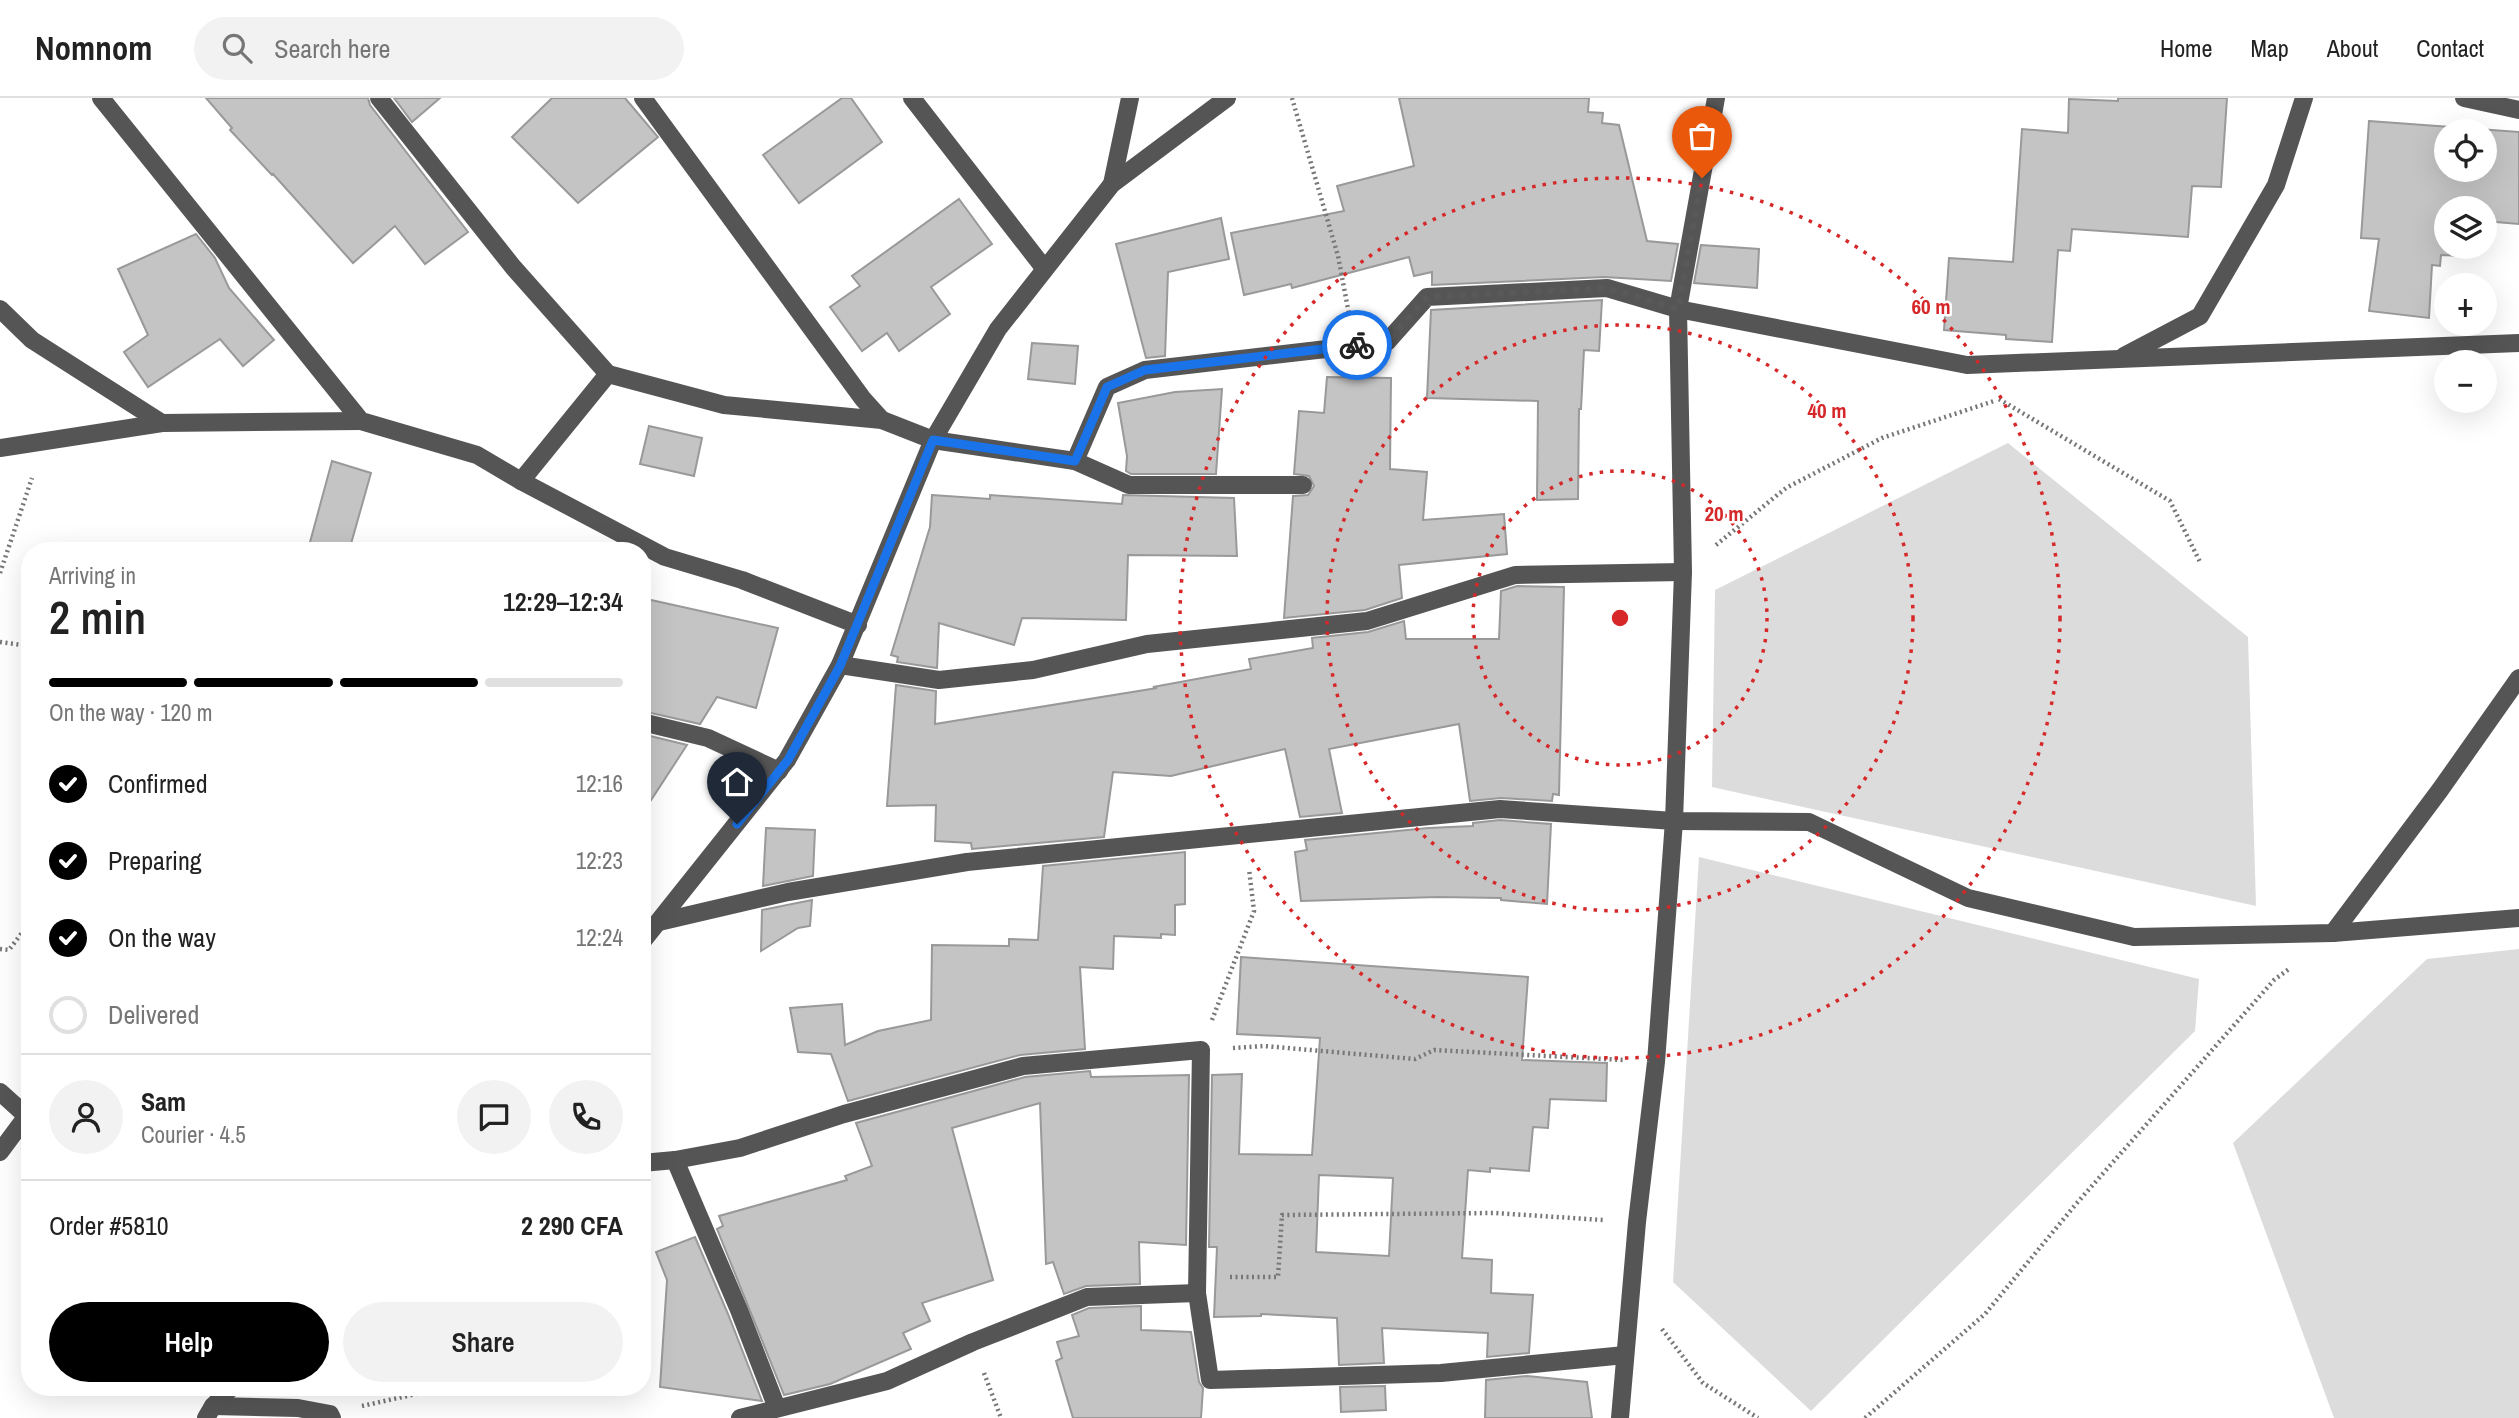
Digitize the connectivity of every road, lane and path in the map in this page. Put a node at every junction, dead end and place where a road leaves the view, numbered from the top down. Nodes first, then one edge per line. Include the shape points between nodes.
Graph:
1 (101, 98) edge
2 (379, 98) edge
3 (643, 98) edge
4 (912, 98) edge
5 (1130, 98) edge
6 (1227, 98) edge
7 (1292, 98) edge
8 (1716, 98) edge
9 (2304, 98) edge
10 (2464, 98) edge
11 (2519, 110) edge
12 (1112, 184) junction
13 (1044, 268) junction
14 (0, 309) edge
15 (1678, 309) junction
16 (2519, 343) edge
17 (1354, 345) junction
18 (2118, 360) junction
19 (1967, 365) junction
20 (608, 374) junction
21 (2012, 395) dead end
22 (1998, 399) junction
23 (883, 420) junction
24 (361, 421) junction
25 (162, 423) junction
26 (933, 440) junction
27 (44, 442) junction
28 (0, 448) edge
29 (1075, 461) junction
30 (521, 481) junction
31 (1303, 485) dead end
32 (638, 542) edge
33 (651, 549) edge
34 (2201, 564) dead end
35 (1683, 572) junction
36 (0, 573) edge
37 (858, 625) junction
38 (0, 642) edge
39 (21, 645) edge
40 (840, 666) junction
41 (2519, 678) edge
42 (651, 724) edge
43 (779, 771) junction
44 (1674, 821) junction
45 (1245, 835) junction
46 (2519, 918) edge
47 (659, 922) junction
48 (651, 932) edge
49 (2333, 933) junction
50 (21, 934) edge
51 (0, 949) edge
52 (1200, 1050) junction
53 (1656, 1062) junction
54 (0, 1091) edge
55 (21, 1111) edge
56 (21, 1126) edge
57 (0, 1152) edge
58 (675, 1160) junction
59 (651, 1162) edge
60 (1637, 1222) junction
61 (1197, 1293) junction
62 (1656, 1322) dead end
63 (973, 1342) junction
64 (1625, 1355) junction
65 (224, 1396) edge
66 (411, 1396) edge
67 (776, 1408) junction
68 (210, 1412) edge
69 (331, 1416) edge
70 (740, 1418) edge
71 (1001, 1418) edge
72 (1620, 1418) edge
73 (1758, 1418) edge
74 (1865, 1418) edge

1 - 24 street
2 - 20 street via 513,267
3 - 23 street
4 - 13 street
5 - 12 street
6 - 12 street
7 - 17 path via 1338,256
8 - 15 street
9 - 18 street via 2276,186 2200,316
10 - 11 street
12 - 13 street
13 - 26 street via 998,328
14 - 25 street via 32,340
15 - 17 street via 1607,288 1427,297 1387,342
15 - 19 street
15 - 35 street
16 - 18 street
17 - 29 street via 1145,370 1107,387
18 - 19 street
19 - 22 path
20 - 23 street via 724,405
20 - 30 street
21 - 22 path
22 - 34 path via 2170,501
22 - 35 path via 1882,438 1786,488
23 - 26 street
24 - 25 street
24 - 30 street via 477,455
25 - 27 street
26 - 29 street
26 - 37 street
27 - 28 street
27 - 36 path
29 - 31 street via 1129,485
30 - 32 street
33 - 37 street
35 - 40 street via 1515,575 1367,621 1147,644 1033,670 939,680
35 - 44 street
37 - 40 street
38 - 39 path
40 - 43 street
41 - 49 street
42 - 43 street via 708,738
43 - 47 street
44 - 45 street via 1500,809
44 - 49 street via 1809,822 1968,898 2134,937
44 - 53 street
45 - 47 street via 967,862 788,892
45 - 52 path via 1254,911
46 - 49 street
47 - 48 street
49 - 74 path via 2274,981 1985,1314
50 - 51 path via 9,950
52 - 53 path via 1264,1046 1415,1059 1434,1050
52 - 58 street via 1023,1066 844,1114 740,1148
52 - 61 street
53 - 60 street
54 - 55 street
56 - 57 street
58 - 59 street
58 - 67 street
60 - 61 path via 1495,1213 1282,1215 1278,1278 1207,1277
60 - 64 street
61 - 63 street via 1087,1297
61 - 64 street via 1210,1380 1441,1373
62 - 73 path via 1703,1383
63 - 67 street via 887,1381
63 - 71 path
64 - 72 street
65 - 68 street
66 - 69 path
67 - 70 street
68 - 69 street via 298,1408

